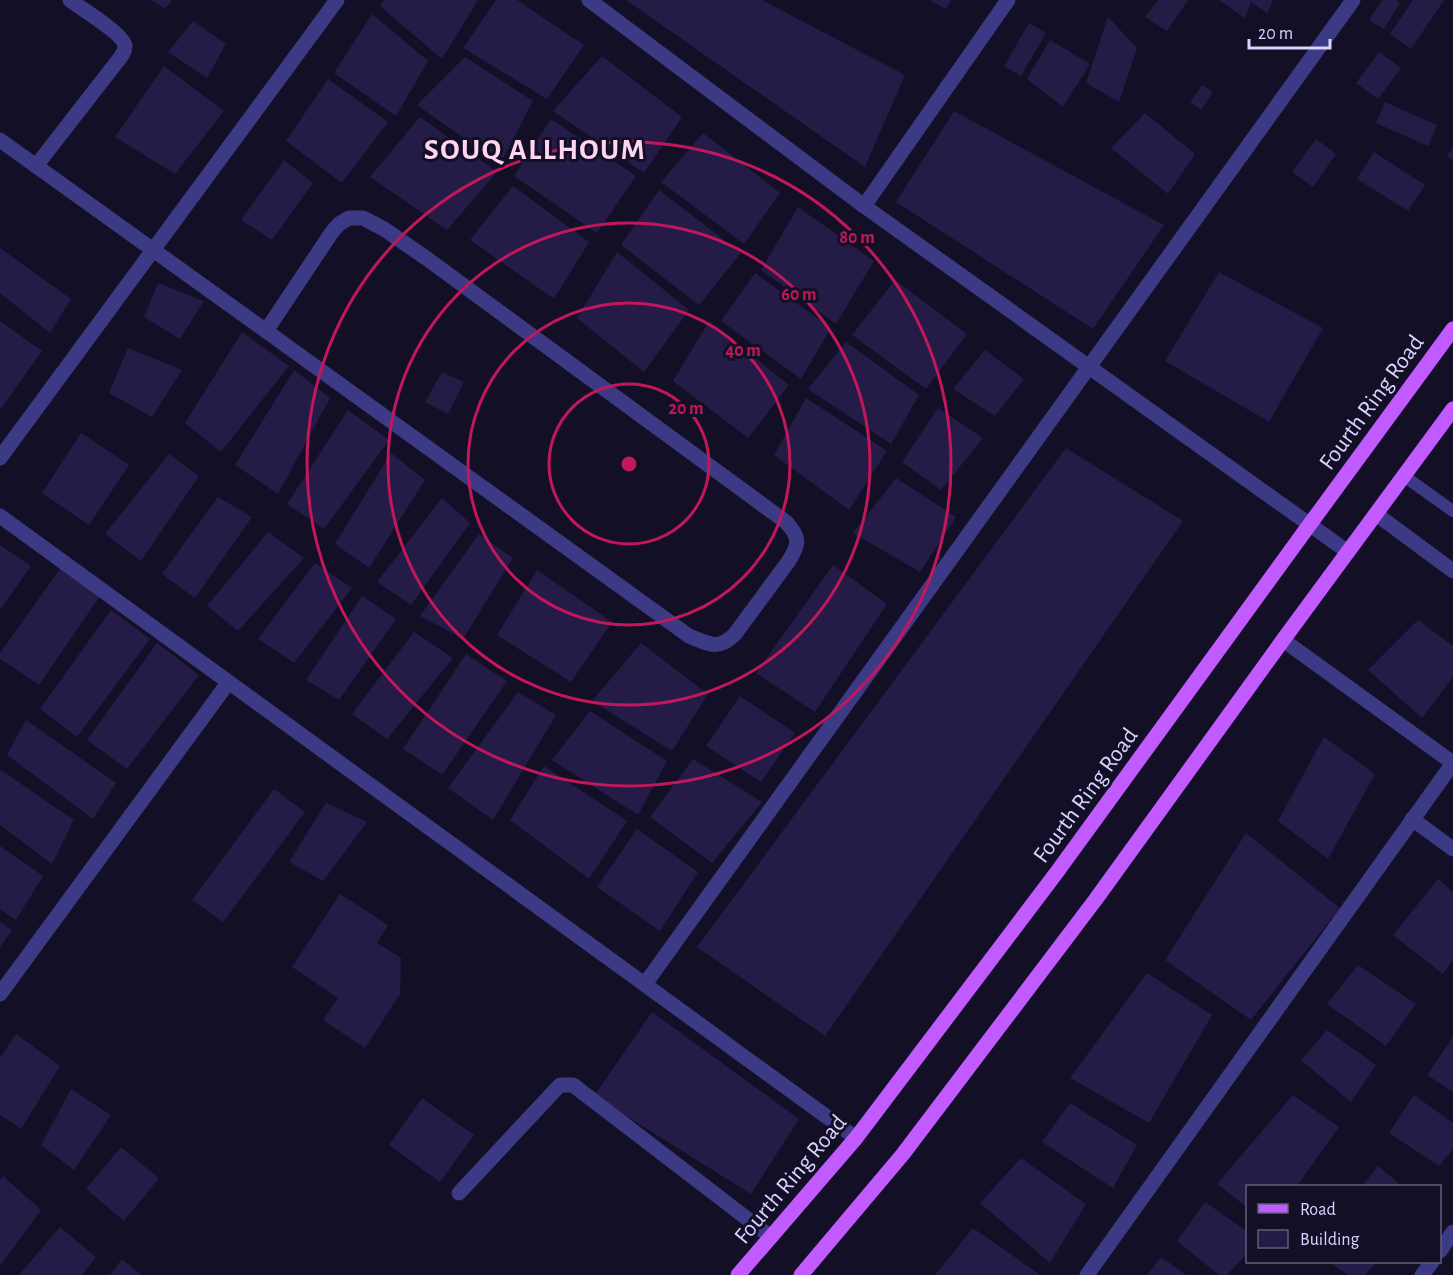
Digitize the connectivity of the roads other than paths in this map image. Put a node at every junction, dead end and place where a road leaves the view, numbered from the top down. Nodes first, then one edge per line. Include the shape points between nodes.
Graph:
1 (69, 0) edge
2 (338, 0) edge
3 (589, 0) edge
4 (1008, 0) edge
5 (1353, 0) edge
6 (0, 140) edge
7 (36, 166) junction
8 (864, 206) junction
9 (154, 250) junction
10 (1453, 329) edge
11 (266, 331) junction
12 (1089, 366) junction
13 (1453, 410) edge
14 (0, 458) edge
15 (1404, 476) junction
16 (1453, 511) edge
17 (1376, 514) junction
18 (0, 516) edge
19 (1310, 524) junction
20 (1348, 552) junction
21 (1453, 571) edge
22 (1283, 640) junction
23 (228, 682) junction
24 (1453, 763) edge
25 (1412, 819) junction
26 (1453, 849) edge
27 (645, 984) junction
28 (0, 994) edge
29 (856, 1138) junction
30 (459, 1193) dead end
31 (1453, 1232) edge
32 (771, 1237) junction
33 (1441, 1250) edge
34 (1431, 1263) edge
35 (738, 1275) edge
36 (801, 1275) edge
37 (1087, 1275) edge
38 (1422, 1275) edge

1 - 7 street via 116,32 125,46 123,54
2 - 9 street
3 - 8 street
4 - 8 street
5 - 12 street
6 - 7 street
7 - 9 street
8 - 12 street
9 - 11 street
9 - 14 street
10 - 19 main road, Fourth Ring Road
11 - 11 street via 701,641 720,645 728,641 795,550 798,542 786,522 426,258 363,218 349,218 339,224
12 - 19 street
12 - 27 street
13 - 15 main road
15 - 16 lane
15 - 17 main road
17 - 20 main road
17 - 21 street
18 - 23 street
19 - 20 street
19 - 29 main road, Fourth Ring Road via 1057,872
20 - 22 main road
22 - 24 street
22 - 36 main road via 1096,899 903,1154
23 - 27 street
23 - 28 street
24 - 25 street
25 - 26 street
25 - 37 street
27 - 29 street
29 - 32 main road, Fourth Ring Road
30 - 32 street via 560,1084 573,1085
31 - 33 street
32 - 35 main road, Fourth Ring Road
34 - 38 street

